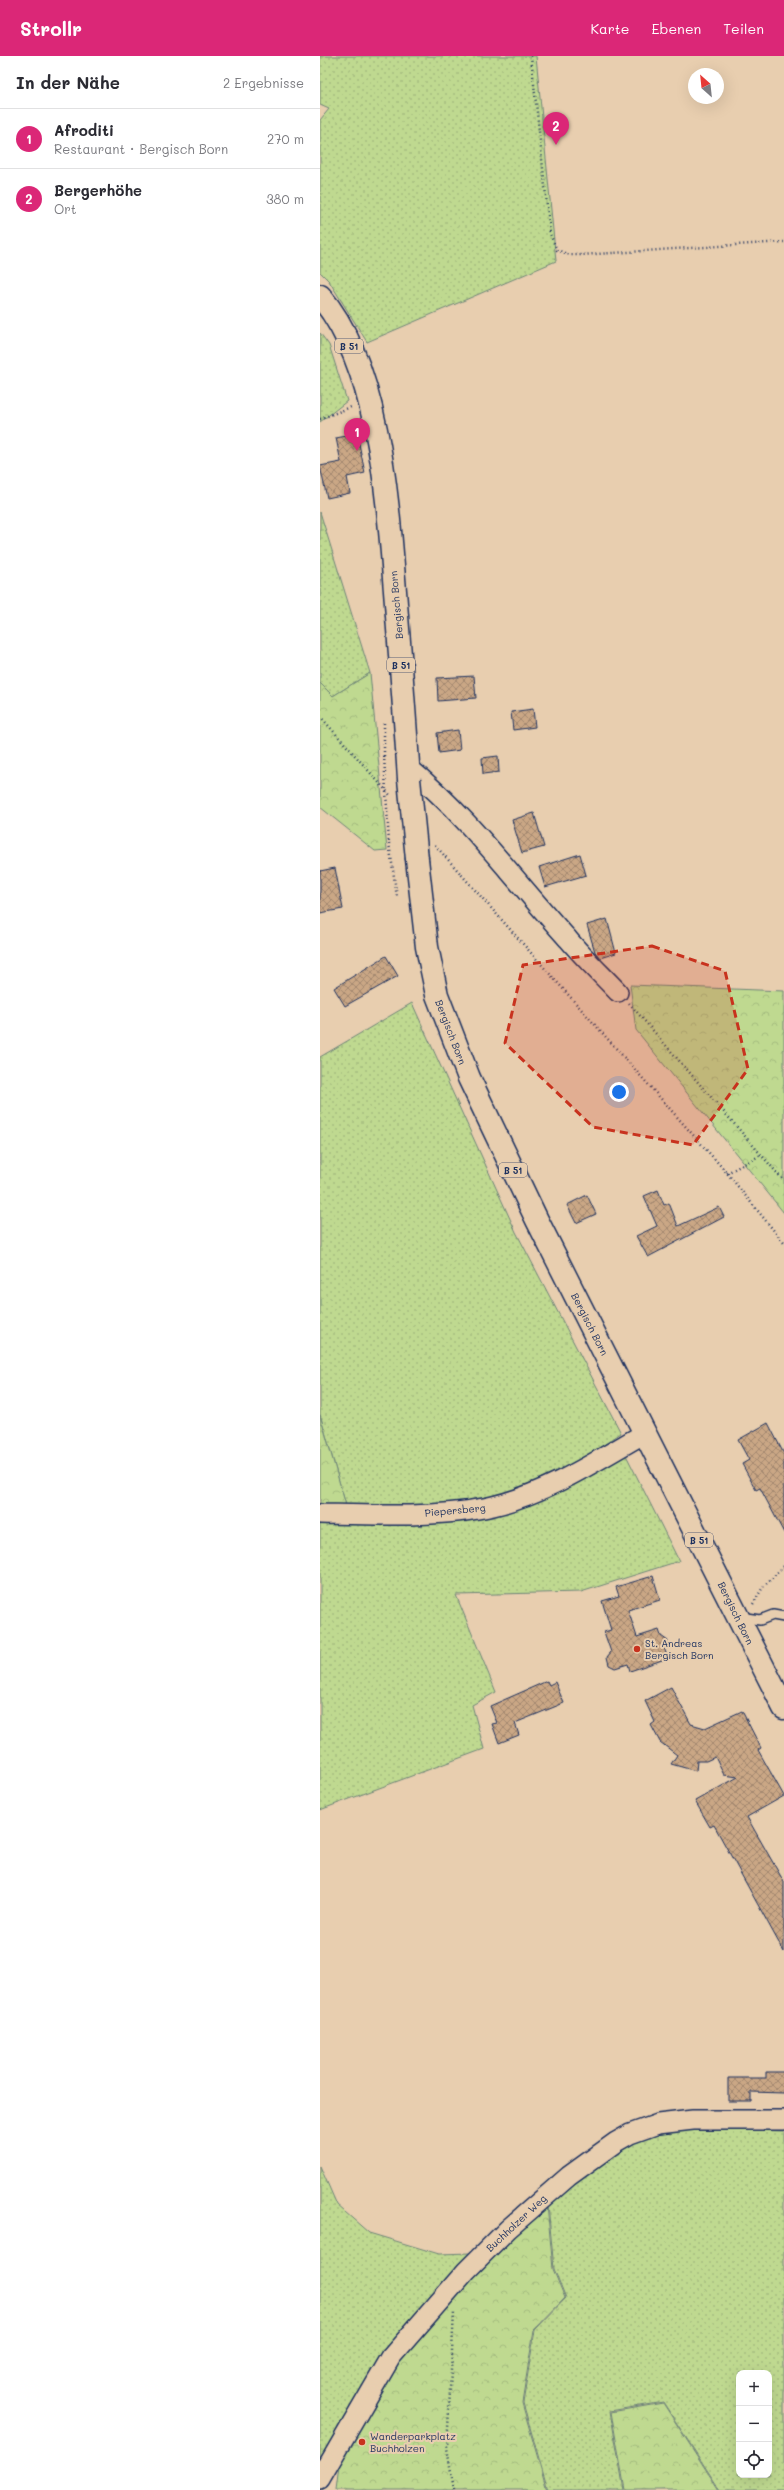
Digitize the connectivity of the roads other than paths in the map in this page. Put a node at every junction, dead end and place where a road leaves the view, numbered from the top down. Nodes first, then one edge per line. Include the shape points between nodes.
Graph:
1 (320, 296) edge
2 (409, 773) junction
3 (618, 992) road end
4 (646, 1433) junction
5 (320, 1514) edge
6 (745, 1610) junction
7 (784, 1617) edge
8 (784, 1708) edge
9 (784, 2120) edge
10 (320, 2479) edge

1 - 2 main road, Bergisch Born / B 51 via 339,323 350,348 368,400 380,456 388,518
2 - 3 street via 426,782
2 - 4 main road, Bergisch Born / B 51, bridge via 427,947 437,995 448,1026 497,1138
4 - 5 street, Piepersberg via 542,1490 492,1506 464,1511 378,1515
4 - 6 main road, Bergisch Born / B 51
6 - 7 lane via 760,1620 773,1615
6 - 8 main road, Bergisch Born / B 51
9 - 10 street, Buchholzer Weg via 687,2120 658,2124 630,2134 589,2161 508,2229 442,2297 391,2357

